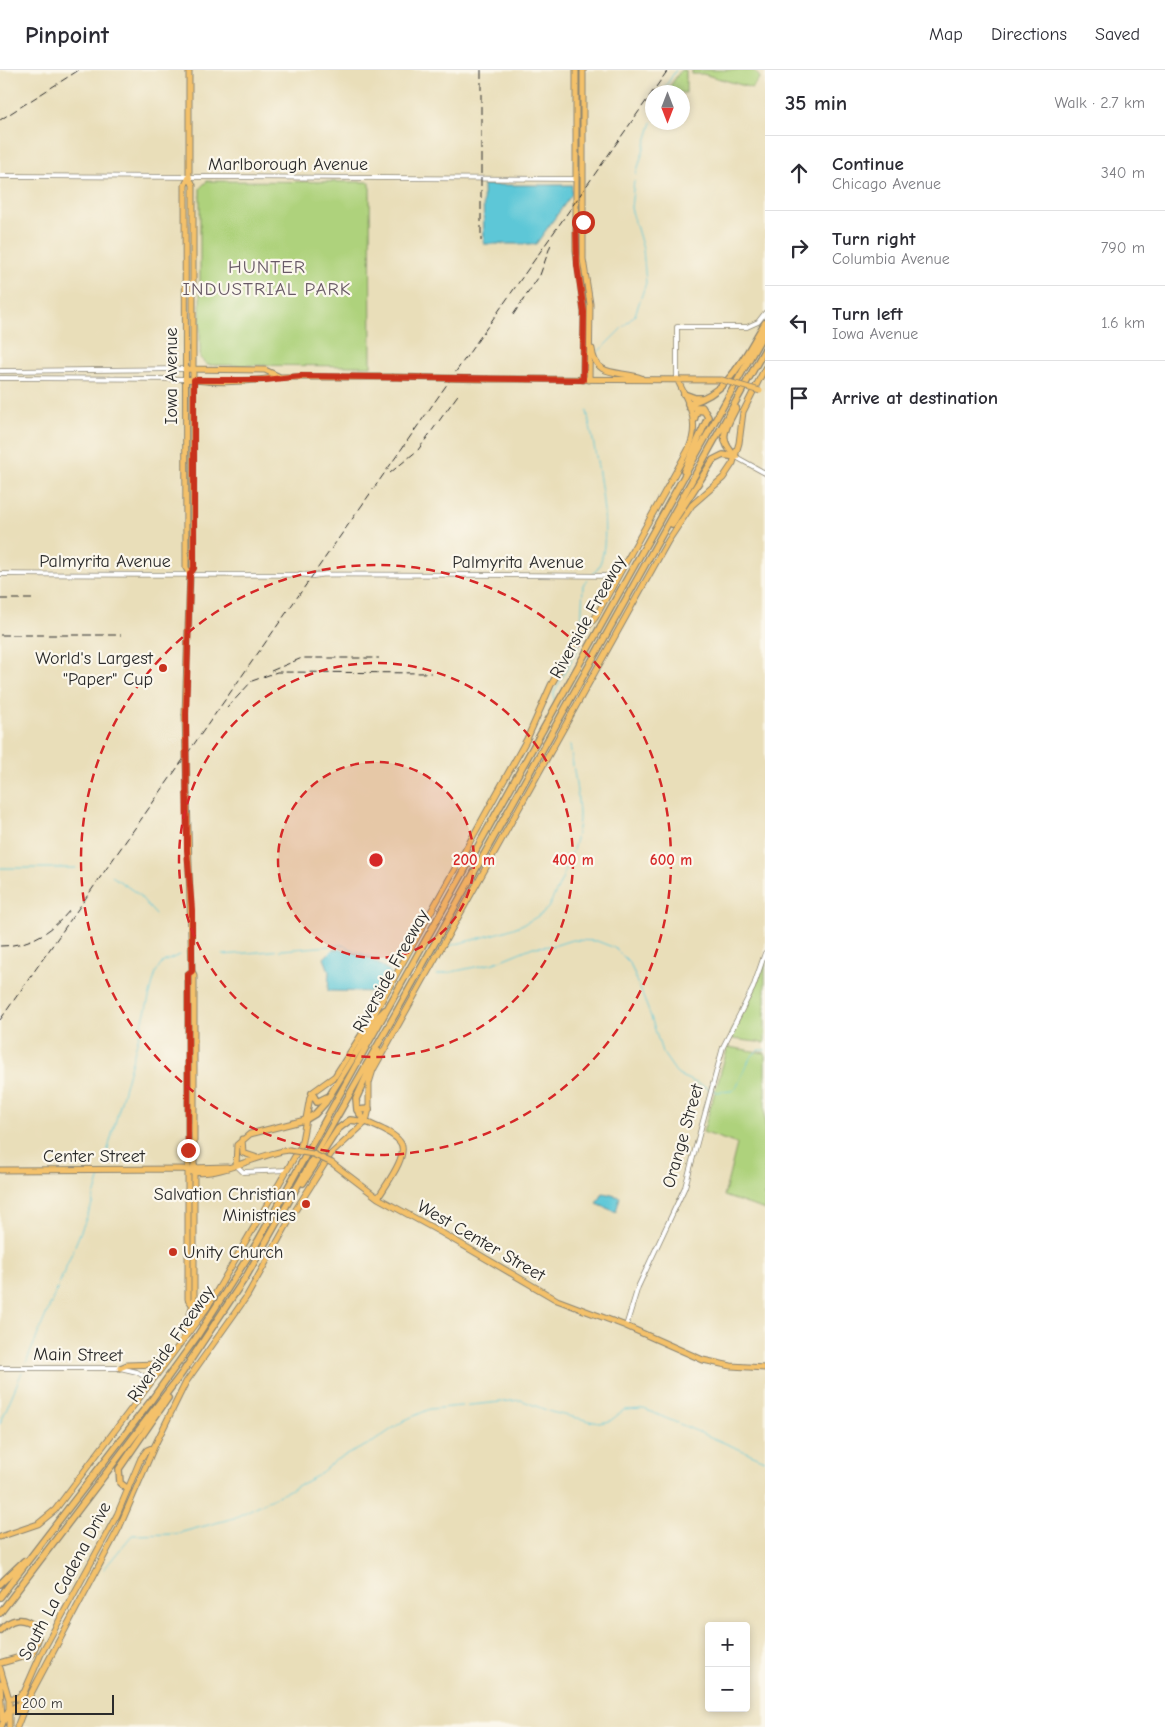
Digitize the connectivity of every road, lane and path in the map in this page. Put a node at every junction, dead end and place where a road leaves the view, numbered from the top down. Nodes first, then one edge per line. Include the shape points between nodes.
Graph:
1 (189, 70) edge
2 (576, 70) edge
3 (583, 70) edge
4 (583, 150) junction
5 (0, 176) edge
6 (189, 177) junction
7 (576, 179) junction
8 (576, 222) junction
9 (583, 222) junction
10 (765, 313) edge
11 (765, 323) edge
12 (590, 331) junction
13 (765, 331) edge
14 (765, 349) edge
15 (765, 368) edge
16 (185, 369) junction
17 (194, 369) junction
18 (100, 370) junction
19 (0, 371) edge
20 (81, 371) junction
21 (754, 371) junction
22 (280, 377) junction
23 (0, 378) edge
24 (81, 378) junction
25 (100, 378) junction
26 (185, 378) junction
27 (677, 378) junction
28 (645, 379) junction
29 (194, 380) junction
30 (583, 380) junction
31 (590, 380) junction
32 (762, 392) edge
33 (684, 394) junction
34 (707, 398) junction
35 (689, 405) junction
36 (708, 414) junction
37 (694, 420) junction
38 (736, 457) junction
39 (765, 473) edge
40 (680, 483) junction
41 (649, 558) junction
42 (0, 574) edge
43 (190, 574) junction
44 (618, 576) junction
45 (765, 953) edge
46 (192, 971) junction
47 (389, 1006) junction
48 (397, 1011) junction
49 (332, 1092) junction
50 (312, 1093) junction
51 (369, 1109) junction
52 (357, 1110) junction
53 (305, 1120) junction
54 (366, 1122) junction
55 (292, 1124) junction
56 (304, 1135) junction
57 (242, 1139) junction
58 (258, 1157) junction
59 (332, 1163) joint
60 (236, 1165) junction
61 (0, 1170) edge
62 (188, 1170) junction
63 (195, 1170) junction
64 (287, 1170) junction
65 (297, 1190) junction
66 (378, 1198) junction
67 (212, 1300) junction
68 (191, 1304) junction
69 (626, 1326) junction
70 (181, 1341) junction
71 (176, 1348) junction
72 (0, 1368) edge
73 (120, 1368) junction
74 (765, 1368) edge
75 (182, 1373) junction
76 (151, 1381) junction
77 (154, 1447) junction
78 (128, 1489) junction
79 (0, 1537) edge
80 (29, 1557) junction
81 (0, 1584) edge
82 (0, 1597) edge
83 (0, 1613) edge
84 (0, 1630) edge
85 (0, 1663) edge
86 (0, 1668) edge
87 (0, 1684) edge
88 (24, 1691) junction
89 (2, 1698) junction
90 (9, 1698) junction
91 (28, 1701) junction
92 (9, 1711) junction
93 (1, 1727) edge
94 (9, 1727) edge
95 (17, 1727) edge

1 - 6 main road, Iowa Avenue
2 - 7 main road
3 - 4 main road
4 - 7 main road
4 - 9 main road
5 - 6 street, Marlborough Avenue
6 - 7 street, Marlborough Avenue
6 - 16 main road, Iowa Avenue via 185,185
6 - 17 main road, Iowa Avenue via 193,185
7 - 8 main road
8 - 9 main road
8 - 30 main road via 577,265 584,312
9 - 12 main road
10 - 27 street via 750,326 677,327
11 - 34 highway via 724,386
12 - 28 main road via 594,359 600,368
12 - 31 main road
13 - 40 highway, Riverside Freeway
14 - 21 highway, Riverside Freeway
15 - 38 main road via 743,412
16 - 17 main road
16 - 18 street
16 - 26 main road, Iowa Avenue
17 - 22 main road via 265,370
17 - 29 main road, Iowa Avenue
18 - 20 street
18 - 25 street
19 - 20 street
20 - 24 street
21 - 38 highway via 724,435 725,444
21 - 41 highway, Riverside Freeway
22 - 29 main road
22 - 30 main road, bridge
23 - 24 street
24 - 25 street
25 - 26 street
26 - 29 main road
26 - 43 main road, Iowa Avenue via 186,568
27 - 28 main road
27 - 32 main road, bridge via 722,380
27 - 33 main road
28 - 31 main road
29 - 43 main road, Iowa Avenue via 194,568
30 - 31 main road
33 - 34 highway
33 - 35 main road
34 - 35 highway
35 - 36 highway via 702,406
35 - 37 main road
36 - 37 highway via 699,409
36 - 40 highway via 708,421
37 - 44 main road via 691,444
38 - 39 street
38 - 41 highway via 723,455 713,460 655,554
38 - 51 main road via 728,472 690,509 653,568 373,1070 369,1083
40 - 47 highway, Riverside Freeway
41 - 48 highway, Riverside Freeway
42 - 43 street, Palmyrita Avenue
43 - 44 street, Palmyrita Avenue
43 - 46 main road, Iowa Avenue, bridge via 186,714
44 - 50 main road via 551,685 528,739 390,986 339,1071
45 - 69 street, Orange Street via 753,988 723,1047 685,1187 638,1287
46 - 62 main road, Iowa Avenue via 188,974
46 - 63 main road, Iowa Avenue
47 - 49 highway via 379,1016
47 - 80 highway, Riverside Freeway via 258,1241 214,1310 150,1402
48 - 52 highway via 358,1092
48 - 65 highway, Riverside Freeway
49 - 50 highway via 319,1102
49 - 53 highway via 315,1114
50 - 53 main road
51 - 52 highway
51 - 54 main road
52 - 54 highway
53 - 55 main road
53 - 56 main road
54 - 65 highway via 350,1120 338,1129
54 - 66 main road via 396,1138 402,1146 403,1156
54 - 77 main road, South La Cadena Drive via 331,1154 247,1296 195,1369
55 - 56 main road
55 - 57 main road via 256,1132
56 - 64 main road
57 - 58 main road via 243,1153
57 - 60 main road via 235,1151
58 - 59 main road, Center Street, bridge via 289,1150 313,1154
58 - 60 main road, Center Street
59 - 66 main road, West Center Street
60 - 63 main road, Center Street
60 - 64 street, Center Street via 243,1172
61 - 62 main road, Center Street
62 - 63 main road, Center Street
62 - 68 main road, Iowa Avenue via 188,1299
63 - 68 main road, Iowa Avenue via 194,1300
64 - 67 main road
65 - 75 highway, Riverside Freeway via 247,1275
66 - 69 main road, West Center Street via 557,1300
67 - 68 main road
67 - 70 main road
68 - 70 main road, Iowa Avenue
69 - 74 main road via 703,1360
70 - 71 main road
71 - 73 main road via 158,1364
71 - 76 main road
72 - 73 street, Main Street
73 - 76 street, Main Street via 137,1372
75 - 78 highway via 119,1470 120,1483
75 - 83 highway, Riverside Freeway
76 - 79 main road via 51,1515 30,1528
77 - 78 main road, South La Cadena Drive via 141,1458
77 - 91 main road, South La Cadena Drive via 119,1528
78 - 88 main road, South La Cadena Drive
80 - 81 highway
80 - 82 highway, Riverside Freeway
84 - 85 highway via 12,1620 21,1619 33,1624 38,1635 38,1644 32,1654
86 - 90 main road
87 - 89 main road
88 - 90 main road via 17,1698
88 - 92 main road, South La Cadena Drive via 17,1706
89 - 92 main road
89 - 93 main road
90 - 92 main road
91 - 92 main road via 18,1712
91 - 95 main road, South La Cadena Drive
92 - 93 main road, South La Cadena Drive
92 - 94 main road

